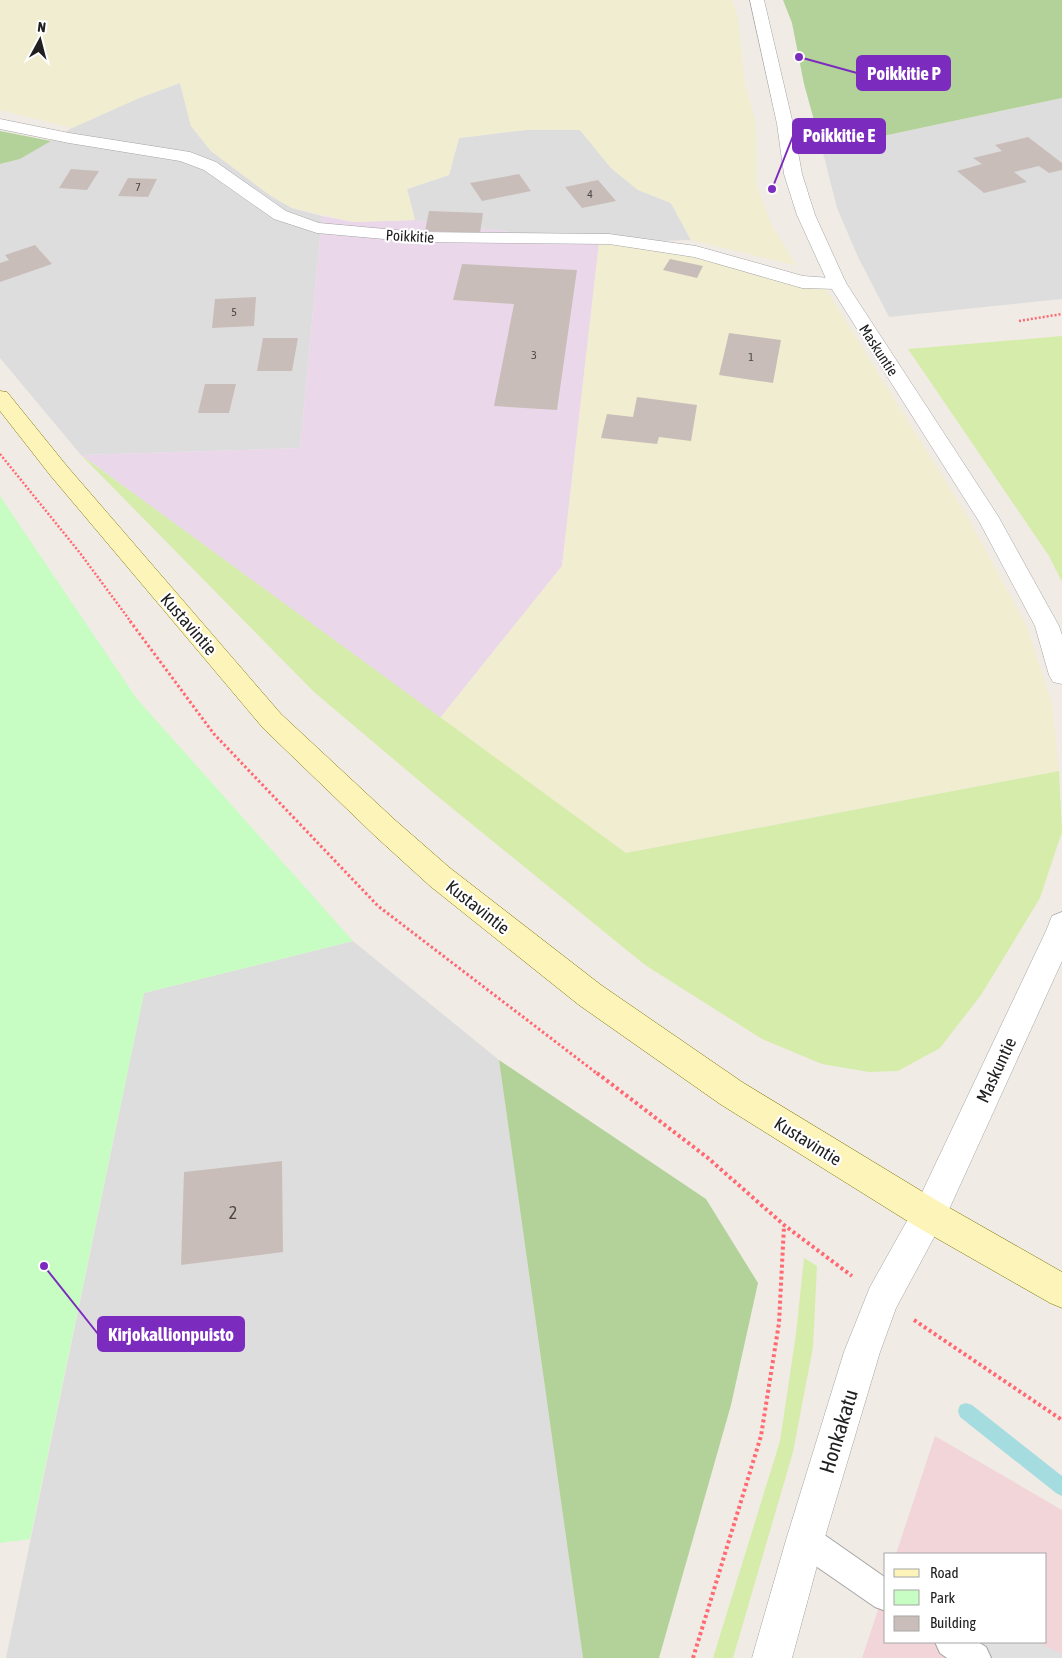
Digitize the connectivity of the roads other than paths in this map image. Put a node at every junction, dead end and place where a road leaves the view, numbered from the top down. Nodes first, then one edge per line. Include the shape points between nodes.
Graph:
1 (757, 0) edge
2 (0, 124) edge
3 (837, 283) junction
4 (0, 398) edge
5 (1062, 675) edge
6 (1062, 925) edge
7 (929, 1215) junction
8 (1062, 1291) edge
9 (805, 1540) junction
10 (884, 1595) edge
11 (952, 1643) edge
12 (772, 1658) edge
13 (975, 1658) edge

1 - 3 street, Maskuntie via 793,174 806,215
2 - 3 street, Poikkitie via 184,156 210,166 280,215 317,228 418,237 609,239 696,252 802,282
3 - 5 street, Maskuntie via 990,521 1047,626
4 - 7 main road, Kustavintie via 272,721 433,871 590,995 731,1093
6 - 7 street, Maskuntie
7 - 8 main road, Kustavintie
7 - 9 street, Honkakatu via 882,1298 862,1352
9 - 10 lane
9 - 12 street, Honkakatu
11 - 13 lane

